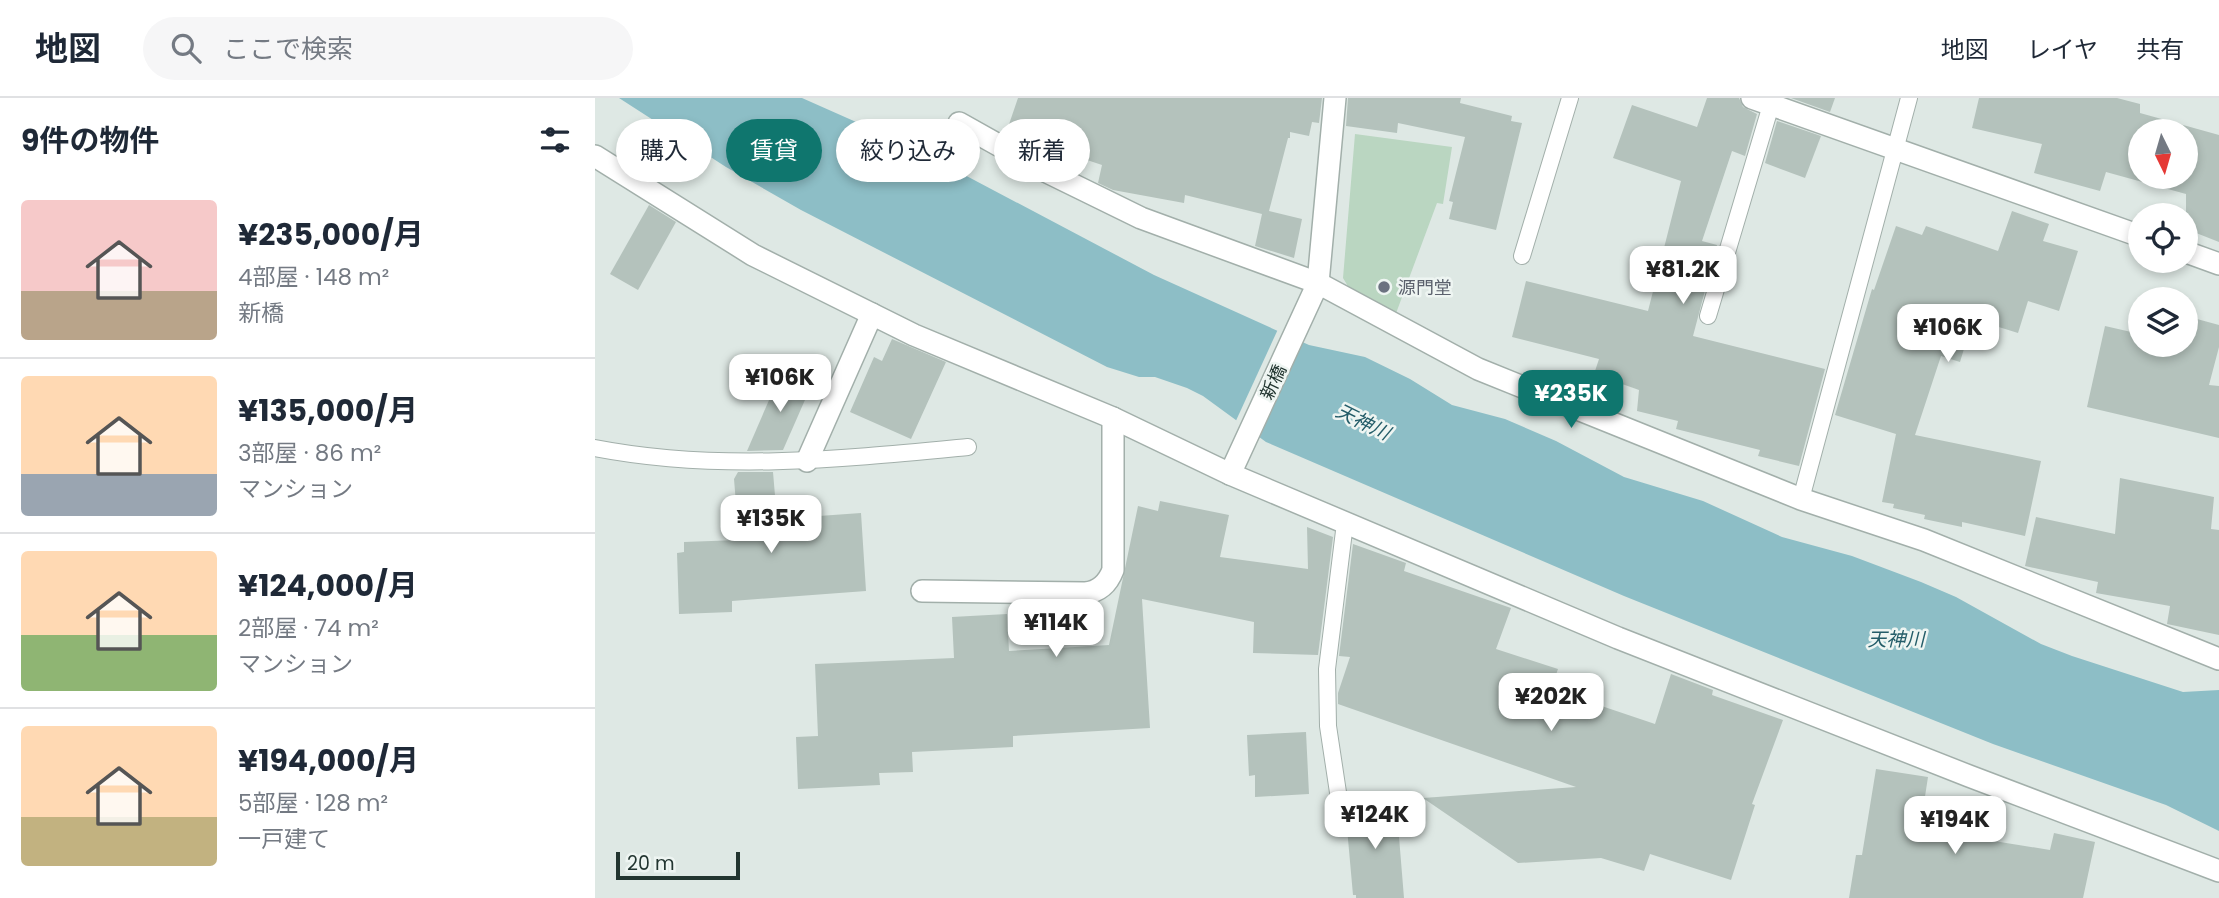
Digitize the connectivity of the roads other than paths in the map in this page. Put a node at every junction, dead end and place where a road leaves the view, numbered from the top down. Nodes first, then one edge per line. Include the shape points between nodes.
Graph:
1 (1335, 98) edge
2 (1570, 98) edge
3 (1909, 98) edge
4 (1762, 101) edge
5 (980, 135) edge
6 (1895, 150) junction
7 (595, 156) edge
8 (2128, 232) edge
9 (1522, 256) dead end
10 (2198, 256) edge
11 (2219, 264) edge
12 (1315, 290) junction
13 (872, 314) junction
14 (1708, 316) dead end
15 (1113, 418) junction
16 (968, 447) dead end
17 (595, 448) edge
18 (807, 461) junction
19 (1232, 470) junction
20 (1801, 499) junction
21 (1345, 523) junction
22 (922, 591) dead end
23 (2219, 660) edge
24 (1342, 819) dead end
25 (2219, 871) edge

1 - 12 street, 新橋
2 - 9 lane
3 - 6 lane
4 - 6 street
4 - 14 lane
5 - 12 street via 1141,218
6 - 8 street
6 - 20 lane
7 - 13 street via 753,255
10 - 11 street
12 - 19 street, 新橋
12 - 20 street via 1478,369
13 - 15 street
13 - 18 street
15 - 19 street
15 - 22 street via 1113,570 1106,583 1085,593
16 - 18 lane
17 - 18 lane via 680,461
19 - 21 street
20 - 23 street via 1924,540
21 - 24 lane via 1327,669 1328,726
21 - 25 street via 1618,638

